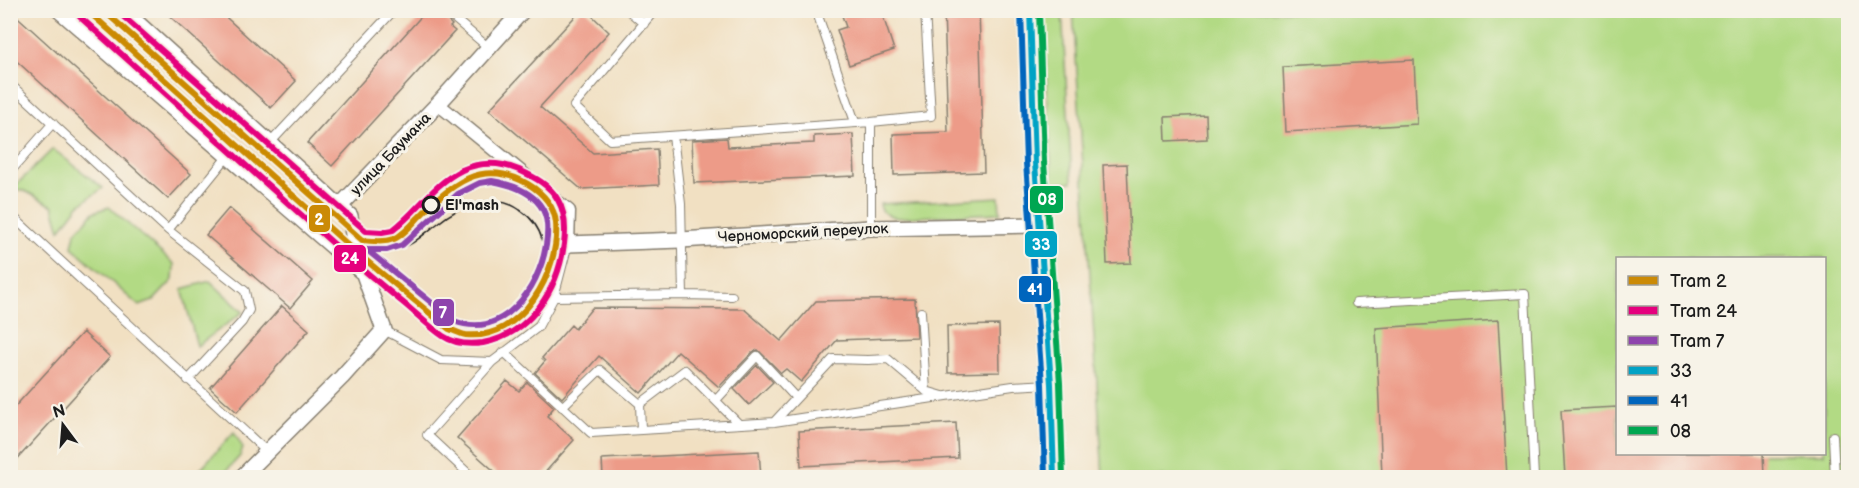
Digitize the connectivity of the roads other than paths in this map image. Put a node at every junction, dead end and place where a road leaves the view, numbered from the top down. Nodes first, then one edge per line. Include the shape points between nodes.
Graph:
1 (58, 10) edge
2 (123, 10) edge
3 (394, 10) edge
4 (523, 10) edge
5 (628, 10) edge
6 (656, 10) edge
7 (816, 10) edge
8 (926, 10) edge
9 (1030, 10) edge
10 (449, 14) dead end
11 (644, 24) junction
12 (489, 48) junction
13 (10, 84) edge
14 (438, 104) junction
15 (855, 122) junction
16 (871, 122) junction
17 (53, 123) junction
18 (673, 136) junction
19 (270, 142) junction
20 (228, 157) junction
21 (10, 172) edge
22 (340, 206) junction
23 (10, 214) edge
24 (1039, 225) junction
25 (871, 228) junction
26 (168, 230) junction
27 (681, 240) junction
28 (568, 244) junction
29 (362, 272) junction
30 (683, 295) junction
31 (732, 296) dead end
32 (555, 297) junction
33 (1356, 303) dead end
34 (921, 312) dead end
35 (384, 330) junction
36 (504, 352) junction
37 (492, 362) junction
38 (188, 380) junction
39 (1050, 384) junction
40 (926, 391) junction
41 (946, 397) junction
42 (796, 398) junction
43 (716, 400) junction
44 (640, 405) junction
45 (562, 406) junction
46 (774, 422) junction
47 (739, 424) junction
48 (640, 430) junction
49 (1833, 436) dead end
50 (266, 451) junction
51 (241, 477) edge
52 (473, 477) edge
53 (1054, 477) edge
54 (1534, 477) edge
55 (1835, 477) edge

1 - 20 street
2 - 19 street
3 - 19 lane
4 - 12 street, улица Баумана
5 - 11 lane
6 - 11 lane
7 - 15 lane
8 - 16 lane via 931,116
9 - 24 main road
10 - 12 lane
11 - 18 lane via 574,106 610,140
12 - 14 street, улица Баумана
13 - 17 lane
14 - 22 street, улица Баумана
14 - 28 street via 569,211
15 - 16 lane
15 - 18 lane
16 - 25 lane
17 - 21 lane
17 - 26 lane
18 - 27 lane
19 - 22 street
20 - 26 lane
20 - 29 street
22 - 29 street, улица Баумана via 350,216
23 - 38 lane
24 - 25 street, Черноморский переулок
24 - 39 main road
25 - 27 street, Черноморский переулок
26 - 38 lane via 245,291 249,310
27 - 28 street, Черноморский переулок
27 - 30 lane
28 - 32 lane
29 - 35 street, улица Баумана
30 - 31 lane
30 - 32 lane
32 - 36 lane via 538,327
33 - 54 lane via 1525,294
34 - 40 lane
35 - 37 lane via 441,360
35 - 50 street
36 - 37 lane
36 - 45 lane
37 - 52 lane via 427,435
38 - 50 lane
39 - 41 lane
39 - 53 main road
40 - 41 lane
40 - 42 lane via 888,358 833,359
41 - 46 lane
42 - 43 lane via 757,356
42 - 46 lane
43 - 44 lane via 685,370
43 - 47 lane
44 - 45 lane via 600,370
44 - 48 lane
45 - 48 lane via 591,433
46 - 47 lane
47 - 48 lane
49 - 55 lane
50 - 51 street

